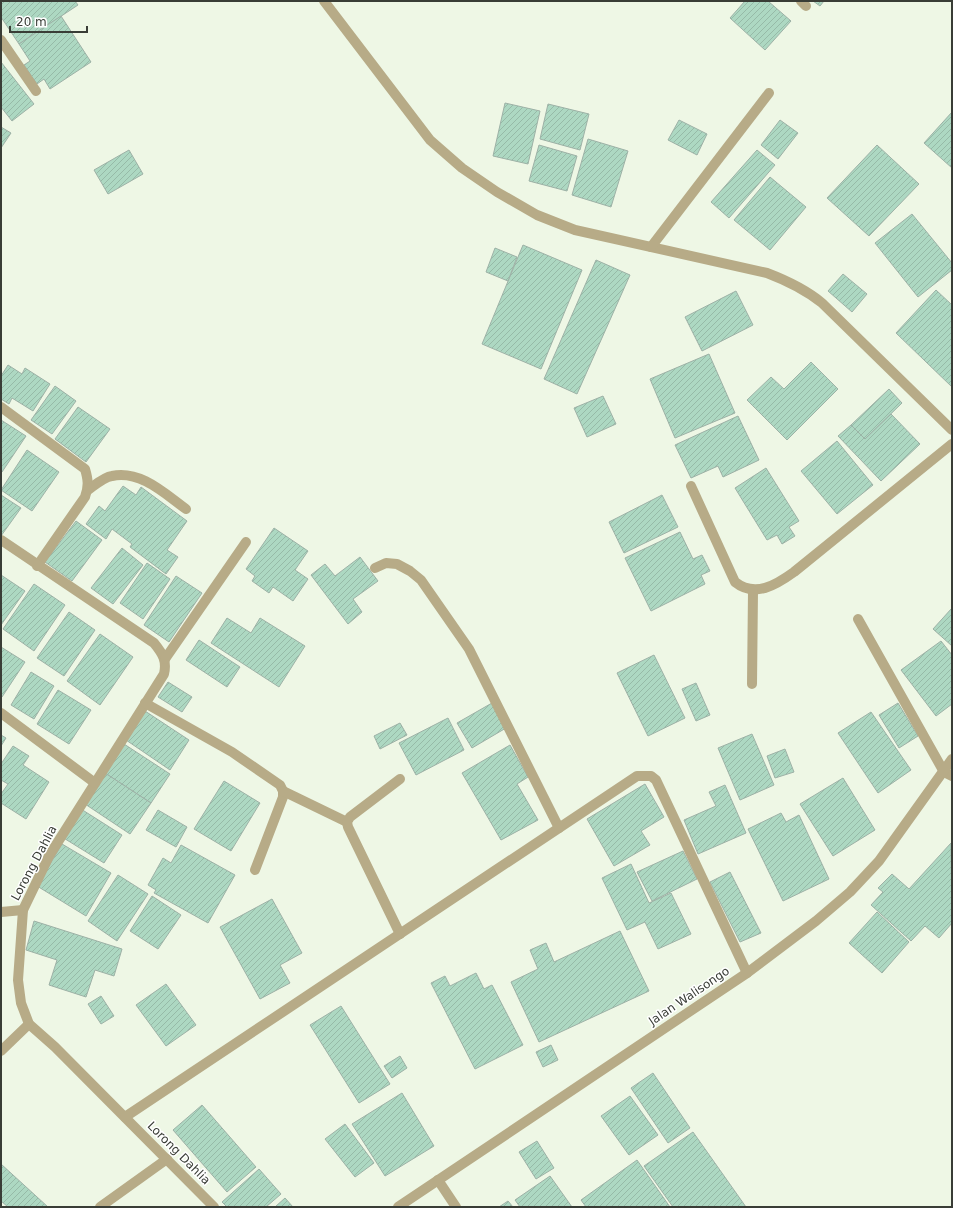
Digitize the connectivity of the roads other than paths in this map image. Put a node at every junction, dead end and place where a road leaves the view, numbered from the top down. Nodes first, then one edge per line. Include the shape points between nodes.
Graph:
1 (326, 2) edge
2 (1, 40) edge
3 (36, 91) dead end
4 (769, 93) dead end
5 (651, 247) junction
6 (1, 407) edge
7 (952, 430) edge
8 (952, 444) edge
9 (691, 486) dead end
10 (88, 490) junction
11 (186, 509) dead end
12 (1, 540) edge
13 (246, 542) dead end
14 (37, 566) junction
15 (375, 568) dead end
16 (753, 591) junction
17 (858, 619) dead end
18 (166, 659) junction
19 (752, 684) dead end
20 (145, 703) junction
21 (1, 713) edge
22 (952, 759) edge
23 (948, 774) edge
24 (400, 779) dead end
25 (95, 783) junction
26 (283, 791) junction
27 (347, 822) junction
28 (559, 828) junction
29 (255, 870) dead end
30 (23, 910) junction
31 (1, 912) edge
32 (400, 934) junction
33 (747, 973) junction
34 (28, 1024) junction
35 (1, 1051) edge
36 (125, 1117) junction
37 (167, 1159) junction
38 (438, 1180) junction
39 (100, 1207) edge
40 (214, 1207) edge
41 (398, 1207) edge
42 (456, 1207) edge

1 - 5 street via 430,140 462,168 537,215 575,230
2 - 3 street
4 - 5 street
5 - 7 street via 767,273 806,290
6 - 10 street via 85,469
8 - 16 street via 794,572 779,582
9 - 16 street via 735,582 742,588
10 - 11 street via 110,476 134,477 147,482
10 - 14 street
12 - 14 street
13 - 18 street
14 - 18 street via 154,643
15 - 28 street via 386,564 398,564 421,580 470,649
16 - 19 street
17 - 23 street
18 - 20 street, Lorong Dahlia via 164,674
20 - 25 street, Lorong Dahlia
20 - 26 street via 232,752 280,785
21 - 25 street
22 - 23 street, Jalan Walisongo
23 - 33 street, Jalan Walisongo via 879,861 850,892
24 - 27 street
25 - 30 street, Lorong Dahlia via 49,856
26 - 27 street
26 - 29 street via 283,797
27 - 32 street
28 - 32 street
28 - 33 street via 637,776 651,776 656,780
30 - 31 street
30 - 34 street, Lorong Dahlia via 18,980 21,1003
32 - 36 street
33 - 38 street, Jalan Walisongo
34 - 35 street
34 - 36 street, Lorong Dahlia via 55,1047
36 - 37 street, Lorong Dahlia
37 - 39 street
37 - 40 street, Lorong Dahlia
38 - 41 street, Jalan Walisongo
38 - 42 street

